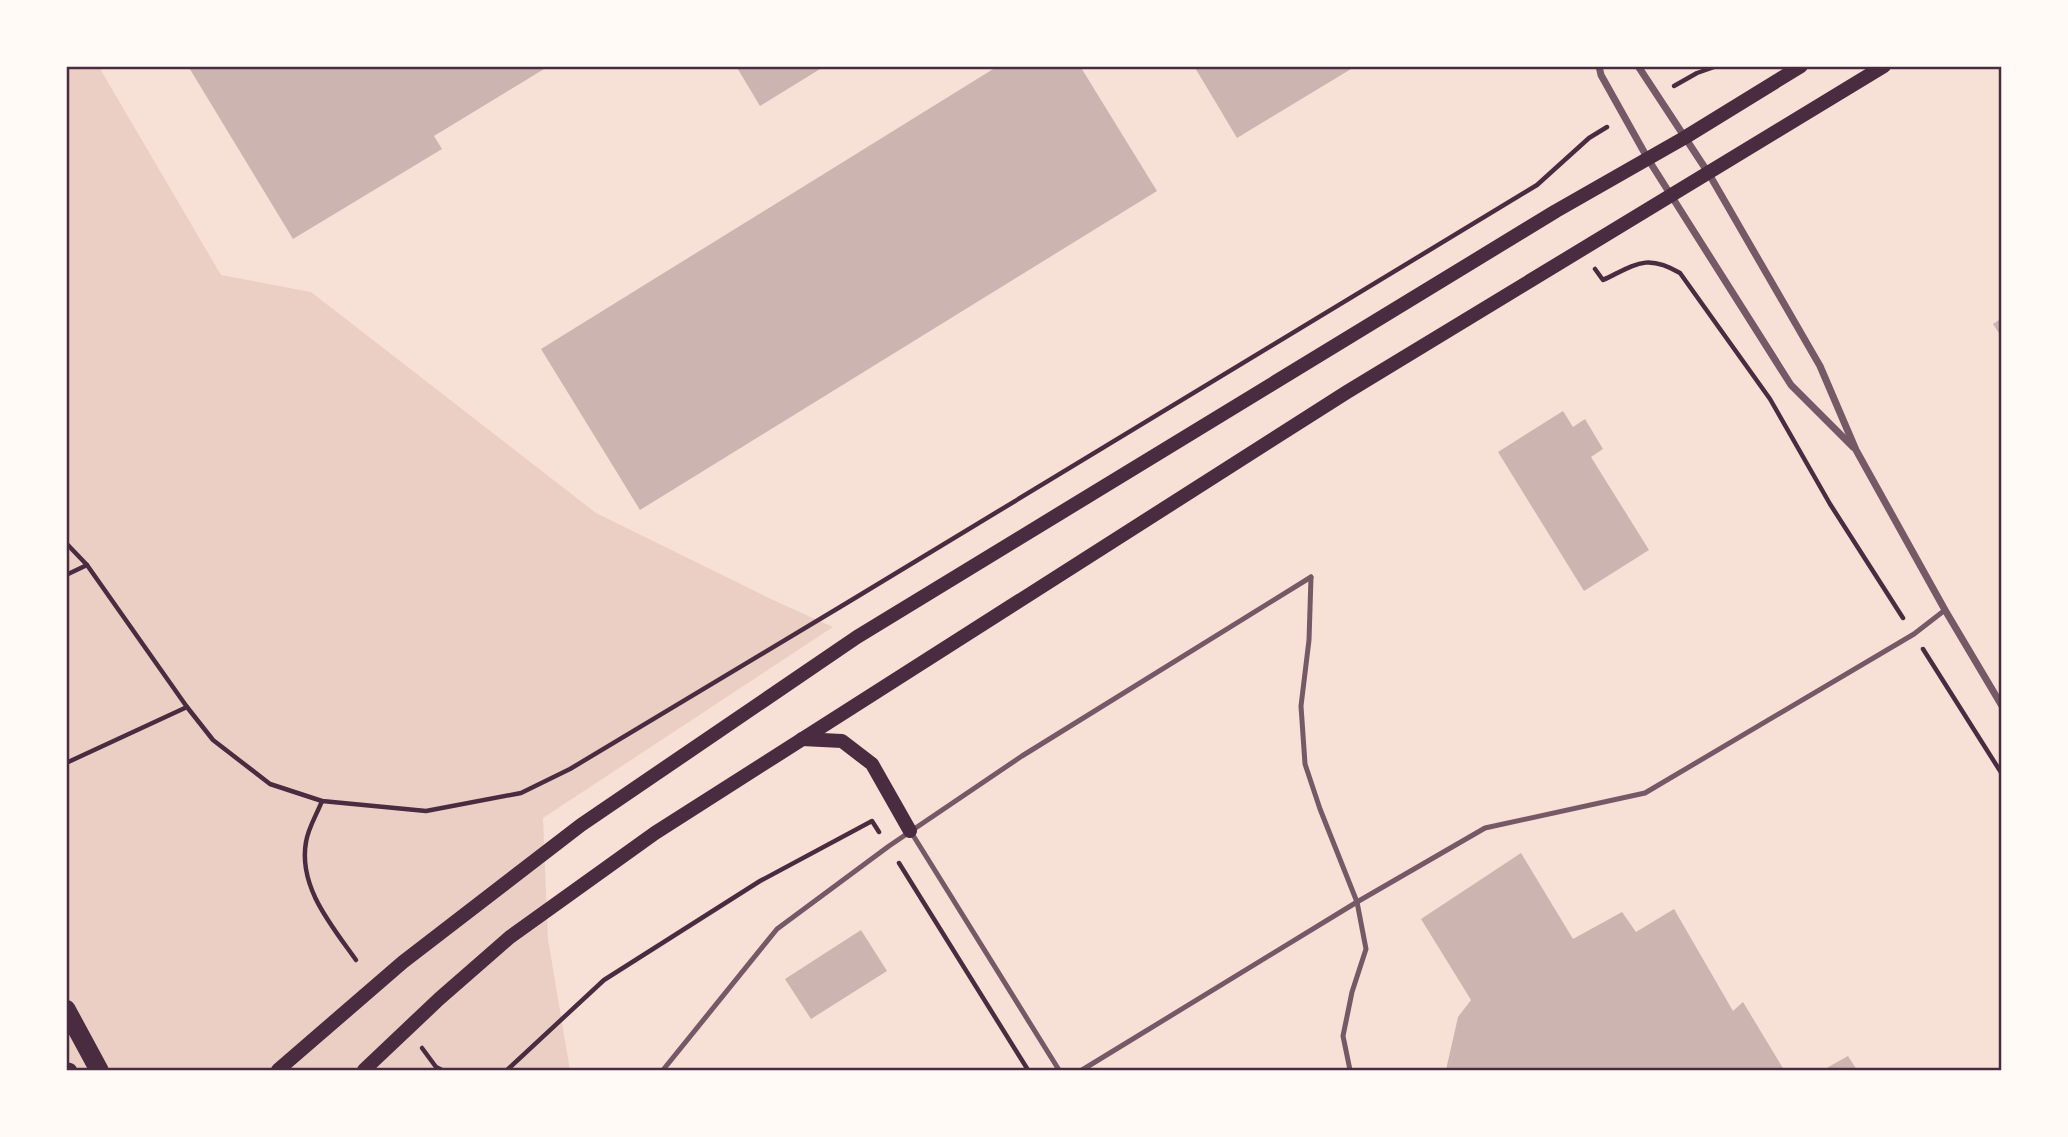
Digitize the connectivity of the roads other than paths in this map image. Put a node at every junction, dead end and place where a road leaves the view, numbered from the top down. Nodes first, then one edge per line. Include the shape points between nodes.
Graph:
1 (1599, 66) edge
2 (1638, 66) edge
3 (1801, 66) edge
4 (1884, 66) edge
5 (1684, 138) junction
6 (1648, 159) junction
7 (1709, 174) junction
8 (1673, 196) junction
9 (1856, 450) junction
10 (1945, 610) junction
11 (2001, 706) edge
12 (802, 739) junction
13 (910, 831) junction
14 (1357, 902) junction
15 (66, 1009) edge
16 (99, 1070) edge
17 (278, 1070) edge
18 (365, 1070) edge
19 (663, 1070) edge
20 (1059, 1070) edge
21 (1082, 1070) edge
22 (1350, 1070) edge

1 - 6 street
2 - 5 street
3 - 5 main road
4 - 7 main road
5 - 6 main road
5 - 7 street
6 - 8 street
6 - 17 main road via 845,645 581,825 403,962
7 - 8 main road
7 - 9 street via 1820,366
8 - 9 street via 1791,385
8 - 12 main road via 1347,392
9 - 10 street
10 - 11 street
10 - 14 lane via 1913,634 1645,793 1485,828
12 - 13 main road via 842,741 872,764
12 - 18 main road via 654,833 510,937
13 - 14 lane via 1021,755 1311,577 1301,706 1305,764
13 - 19 lane via 777,929
13 - 20 lane
14 - 21 lane
14 - 22 lane via 1366,949 1343,1036
15 - 16 highway

